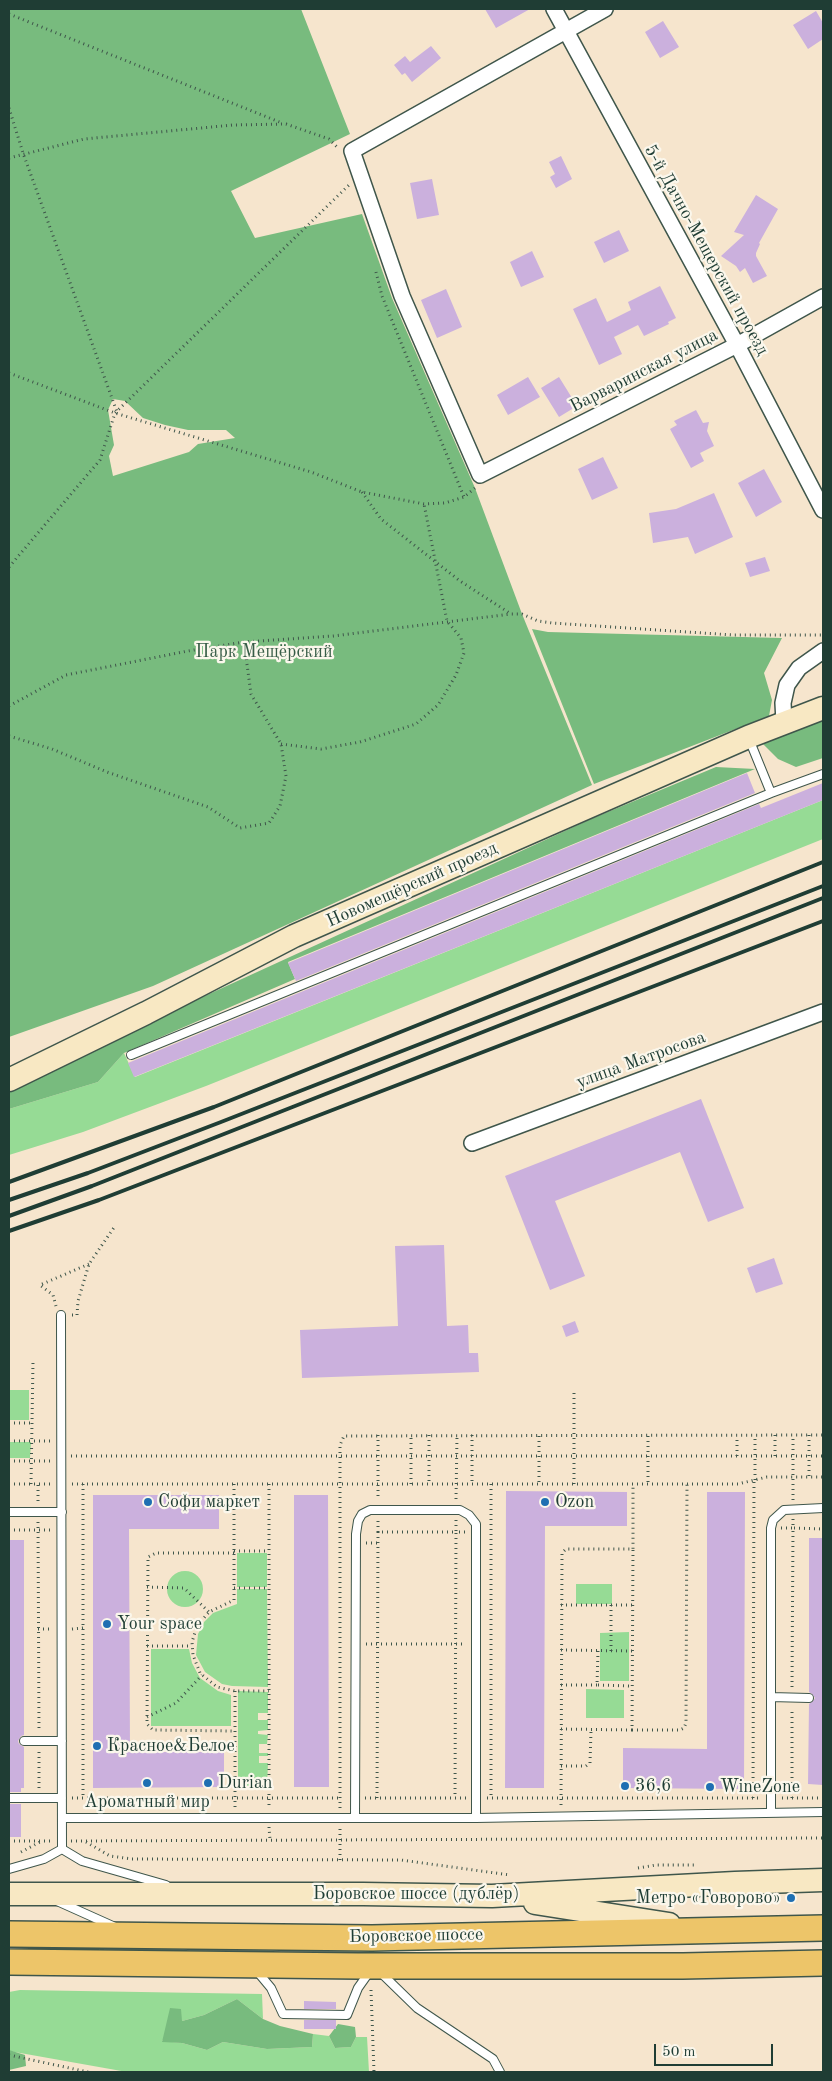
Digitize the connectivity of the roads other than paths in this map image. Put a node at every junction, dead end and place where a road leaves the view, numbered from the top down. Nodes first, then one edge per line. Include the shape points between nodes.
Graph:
1 (554, 9) edge
2 (605, 9) edge
3 (565, 30) junction
4 (823, 297) edge
5 (737, 345) junction
6 (823, 510) edge
7 (823, 651) edge
8 (823, 708) edge
9 (784, 722) junction
10 (748, 737) junction
11 (823, 774) edge
12 (772, 793) junction
13 (823, 1012) edge
14 (131, 1055) dead end
15 (9, 1080) edge
16 (472, 1143) dead end
17 (62, 1315) road end
18 (823, 1508) edge
19 (9, 1512) edge
20 (62, 1512) junction
21 (771, 1698) junction
22 (809, 1698) dead end
23 (24, 1741) dead end
24 (62, 1741) junction
25 (9, 1798) edge
26 (62, 1798) junction
27 (771, 1812) junction
28 (823, 1812) edge
29 (62, 1818) junction
30 (355, 1818) junction
31 (476, 1818) junction
32 (62, 1849) junction
33 (9, 1869) edge
34 (823, 1880) edge
35 (9, 1894) edge
36 (41, 1894) junction
37 (200, 1895) junction
38 (492, 1896) junction
39 (823, 1928) edge
40 (712, 1931) junction
41 (9, 1934) edge
42 (135, 1936) junction
43 (9, 1962) edge
44 (250, 1963) junction
45 (823, 1963) edge
46 (374, 1966) junction
47 (500, 2072) edge

1 - 3 street, 5-й Дачно-Мещерский проезд
2 - 3 street
3 - 5 street, 5-й Дачно-Мещерский проезд
3 - 5 street, Варваринская улица via 347,152 360,174 402,296 480,475
4 - 5 street, Варваринская улица
5 - 6 street, 5-й Дачно-Мещерский проезд
7 - 9 street via 799,668 787,685 783,702
8 - 9 street, Новомещёрский проезд
9 - 10 street, Новомещёрский проезд
10 - 12 lane
10 - 15 street, Новомещёрский проезд via 294,936
11 - 12 lane
12 - 14 lane
13 - 16 street, улица Матросова
17 - 20 lane
18 - 21 lane via 784,1510 770,1528
19 - 20 lane
20 - 24 lane
21 - 22 lane
21 - 27 lane
23 - 24 lane
24 - 26 lane
25 - 26 lane
26 - 29 lane
27 - 28 lane
27 - 31 lane
29 - 30 lane
29 - 32 lane
30 - 31 lane
30 - 31 lane via 356,1534 362,1514 370,1510 456,1510 473,1519 477,1533
32 - 33 lane via 50,1857
32 - 37 lane via 82,1861
34 - 38 street, Боровское шоссе (дублёр)
35 - 36 street, Боровское шоссе (дублёр)
36 - 37 street, Боровское шоссе (дублёр)
36 - 42 lane
37 - 38 street, Боровское шоссе (дублёр)
38 - 40 street
39 - 40 main road, Боровское шоссе
40 - 42 main road, Боровское шоссе via 372,1938
41 - 42 main road, Боровское шоссе
43 - 44 main road, Боровское шоссе
44 - 46 main road, Боровское шоссе
44 - 46 lane via 271,1988 283,2014 347,2015 358,1988
45 - 46 main road, Боровское шоссе
46 - 47 lane via 417,2008 493,2059

